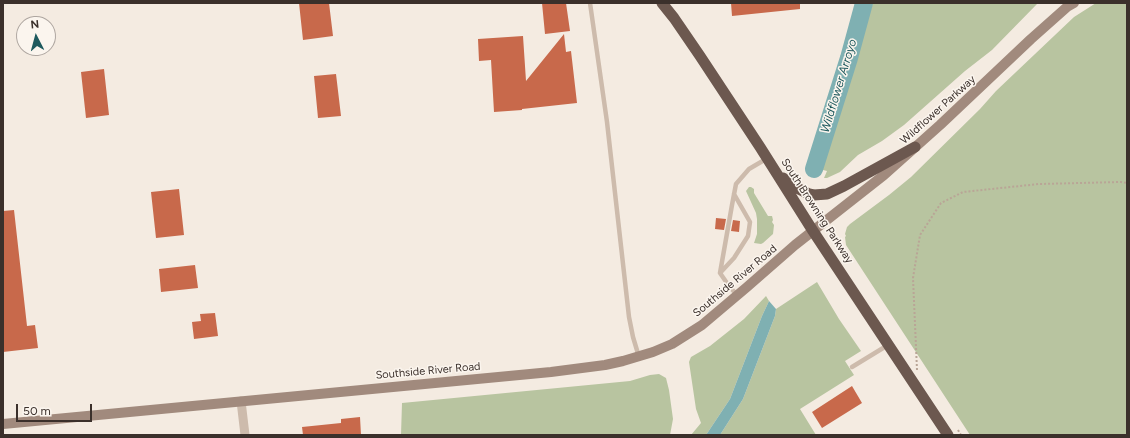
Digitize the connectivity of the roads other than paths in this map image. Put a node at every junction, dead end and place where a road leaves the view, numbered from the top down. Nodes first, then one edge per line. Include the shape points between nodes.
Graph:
1 (590, 3) edge
2 (662, 3) edge
3 (1074, 3) edge
4 (915, 147) junction
5 (767, 158) junction
6 (776, 172) junction
7 (734, 194) junction
8 (813, 231) junction
9 (720, 273) junction
10 (737, 295) junction
11 (888, 345) junction
12 (638, 357) junction
13 (852, 367) dead end
14 (241, 401) junction
15 (3, 424) edge
16 (952, 432) edge
17 (245, 435) edge

1 - 12 lane via 607,122 629,317
2 - 5 highway, South Browning Parkway
3 - 4 main road, Wildflower Parkway
4 - 6 highway via 827,194 809,194
4 - 8 main road, Wildflower Parkway
5 - 6 highway, South Browning Parkway
5 - 7 lane via 749,169 736,184
6 - 8 highway, South Browning Parkway
7 - 9 lane
7 - 9 lane via 750,222 748,236 734,258
8 - 10 main road, Southside River Road
8 - 11 highway, South Browning Parkway
9 - 10 lane
10 - 12 main road, Southside River Road via 702,325 672,344
11 - 13 lane
11 - 16 highway, South Browning Parkway
12 - 14 main road, Southside River Road via 605,365 551,372
14 - 15 main road, Southside River Road
14 - 17 street

